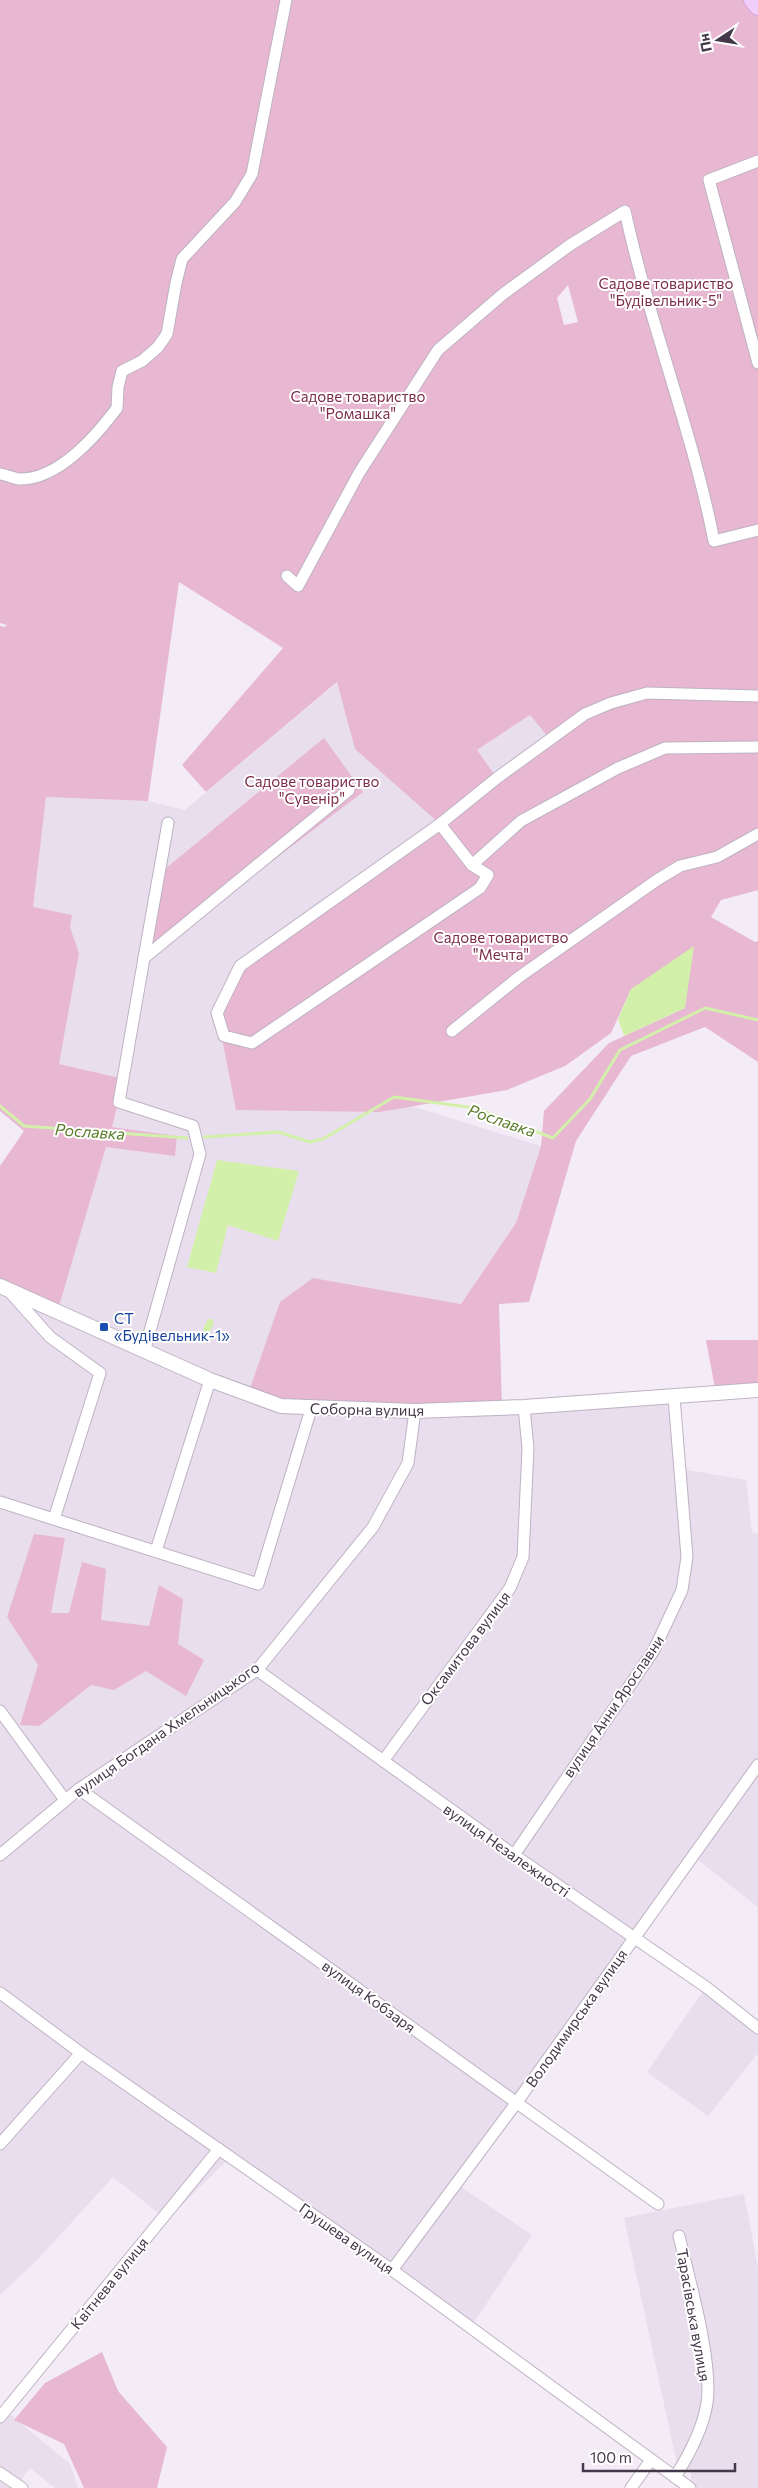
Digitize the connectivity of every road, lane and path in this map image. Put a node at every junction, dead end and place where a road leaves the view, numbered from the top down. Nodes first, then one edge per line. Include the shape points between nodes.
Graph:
1 (286, 0) edge
2 (752, 0) edge
3 (758, 7) edge
4 (758, 161) edge
5 (758, 363) edge
6 (0, 474) edge
7 (758, 530) edge
8 (287, 576) dead end
9 (758, 696) edge
10 (758, 747) edge
11 (349, 790) dead end
12 (168, 823) dead end
13 (440, 824) junction
14 (758, 834) edge
15 (472, 865) junction
16 (144, 958) junction
17 (452, 1032) dead end
18 (4, 1288) edge
19 (144, 1352) junction
20 (210, 1380) junction
21 (758, 1390) edge
22 (674, 1397) junction
23 (524, 1407) junction
24 (311, 1409) junction
25 (415, 1411) junction
26 (0, 1502) edge
27 (54, 1519) junction
28 (156, 1552) junction
29 (257, 1670) junction
30 (0, 1711) edge
31 (383, 1761) junction
32 (758, 1765) edge
33 (79, 1789) junction
34 (65, 1800) junction
35 (0, 1855) edge
36 (514, 1855) junction
37 (633, 1938) junction
38 (0, 1994) edge
39 (758, 2028) edge
40 (81, 2053) junction
41 (517, 2102) junction
42 (0, 2144) edge
43 (219, 2149) junction
44 (658, 2204) dead end
45 (679, 2236) dead end
46 (392, 2270) junction
47 (0, 2417) edge
48 (651, 2460) junction
49 (0, 2473) edge
50 (675, 2477) junction
51 (22, 2488) edge
52 (631, 2488) edge
53 (690, 2488) edge

1 - 6 street via 252,174 235,202 182,259 167,334 142,361 122,372 118,408 79,451 47,473 19,479
2 - 3 main road
4 - 5 street via 708,180
7 - 8 street via 714,541 703,486 668,376 625,211 570,245 503,294 438,350 359,473 298,586
9 - 13 street via 647,693 611,702 585,714 549,738
10 - 15 street via 665,748 618,768 521,820
11 - 16 street
12 - 16 street
13 - 15 street
13 - 15 street via 240,966 217,1013 224,1036 252,1043 480,888 488,875
14 - 17 street via 717,857 680,866 656,880 519,977
16 - 19 street via 119,1102 192,1126 200,1154
18 - 19 street, Соборна вулиця
18 - 27 street via 50,1338 100,1374
19 - 20 street, Соборна вулиця
20 - 24 street, Соборна вулиця via 281,1406
20 - 28 street
21 - 22 street, Соборна вулиця
22 - 23 street, Соборна вулиця
22 - 36 street, вулиця Анни Ярославни via 687,1557 682,1590 654,1650
23 - 25 street, Соборна вулиця
23 - 31 street, Оксамитова вулиця via 528,1448 523,1557 510,1588
24 - 25 street, Соборна вулиця
24 - 28 street via 258,1584
25 - 29 street, вулиця Богдана Хмельницького via 408,1463 378,1519
26 - 27 street
27 - 28 street
29 - 31 street, вулиця Незалежності
29 - 33 street, вулиця Богдана Хмельницького
30 - 34 street
31 - 36 street, вулиця Незалежності
32 - 37 street, Володимирська вулиця
33 - 34 street, вулиця Богдана Хмельницького
33 - 41 street, вулиця Кобзаря
34 - 35 street, вулиця Богдана Хмельницького
36 - 37 street, вулиця Незалежності
37 - 39 street, вулиця Незалежності via 706,1987
37 - 41 street, Володимирська вулиця
38 - 40 street, Грушева вулиця
40 - 42 street
40 - 43 street, Грушева вулиця
41 - 44 street, вулиця Кобзаря
41 - 46 street, Володимирська вулиця
43 - 46 street, Грушева вулиця
43 - 47 street, Квітнева вулиця
45 - 50 street, Тарасівська вулиця via 708,2386 701,2424
46 - 48 street, Грушева вулиця
48 - 50 street, Грушева вулиця
48 - 52 street
49 - 51 street
50 - 53 street, Грушева вулиця

